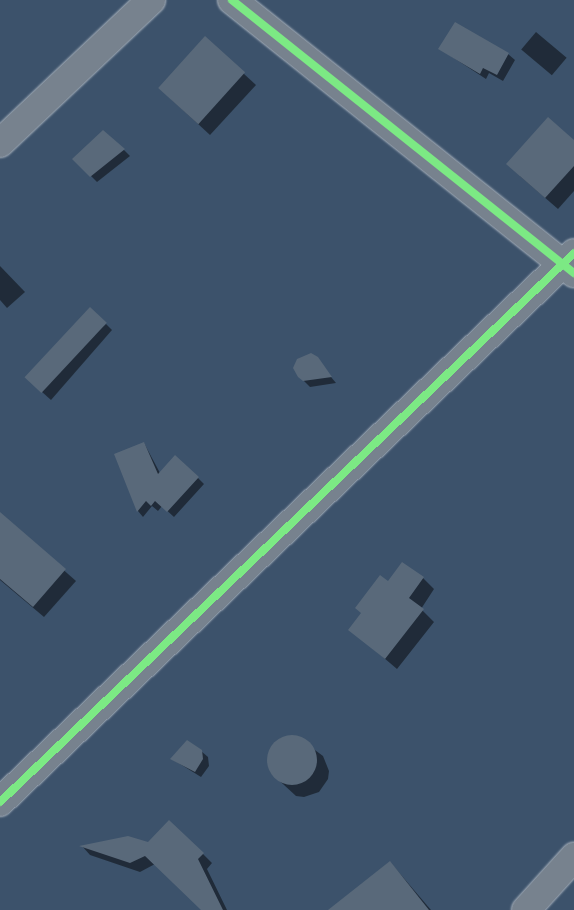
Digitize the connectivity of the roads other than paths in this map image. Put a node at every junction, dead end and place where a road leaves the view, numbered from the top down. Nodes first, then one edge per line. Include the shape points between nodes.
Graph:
1 (151, 0) edge
2 (232, 0) edge
3 (0, 143) edge
4 (570, 263) edge
5 (0, 802) edge
6 (574, 857) edge
7 (526, 910) edge

1 - 3 street
2 - 4 street
4 - 5 street
6 - 7 street

